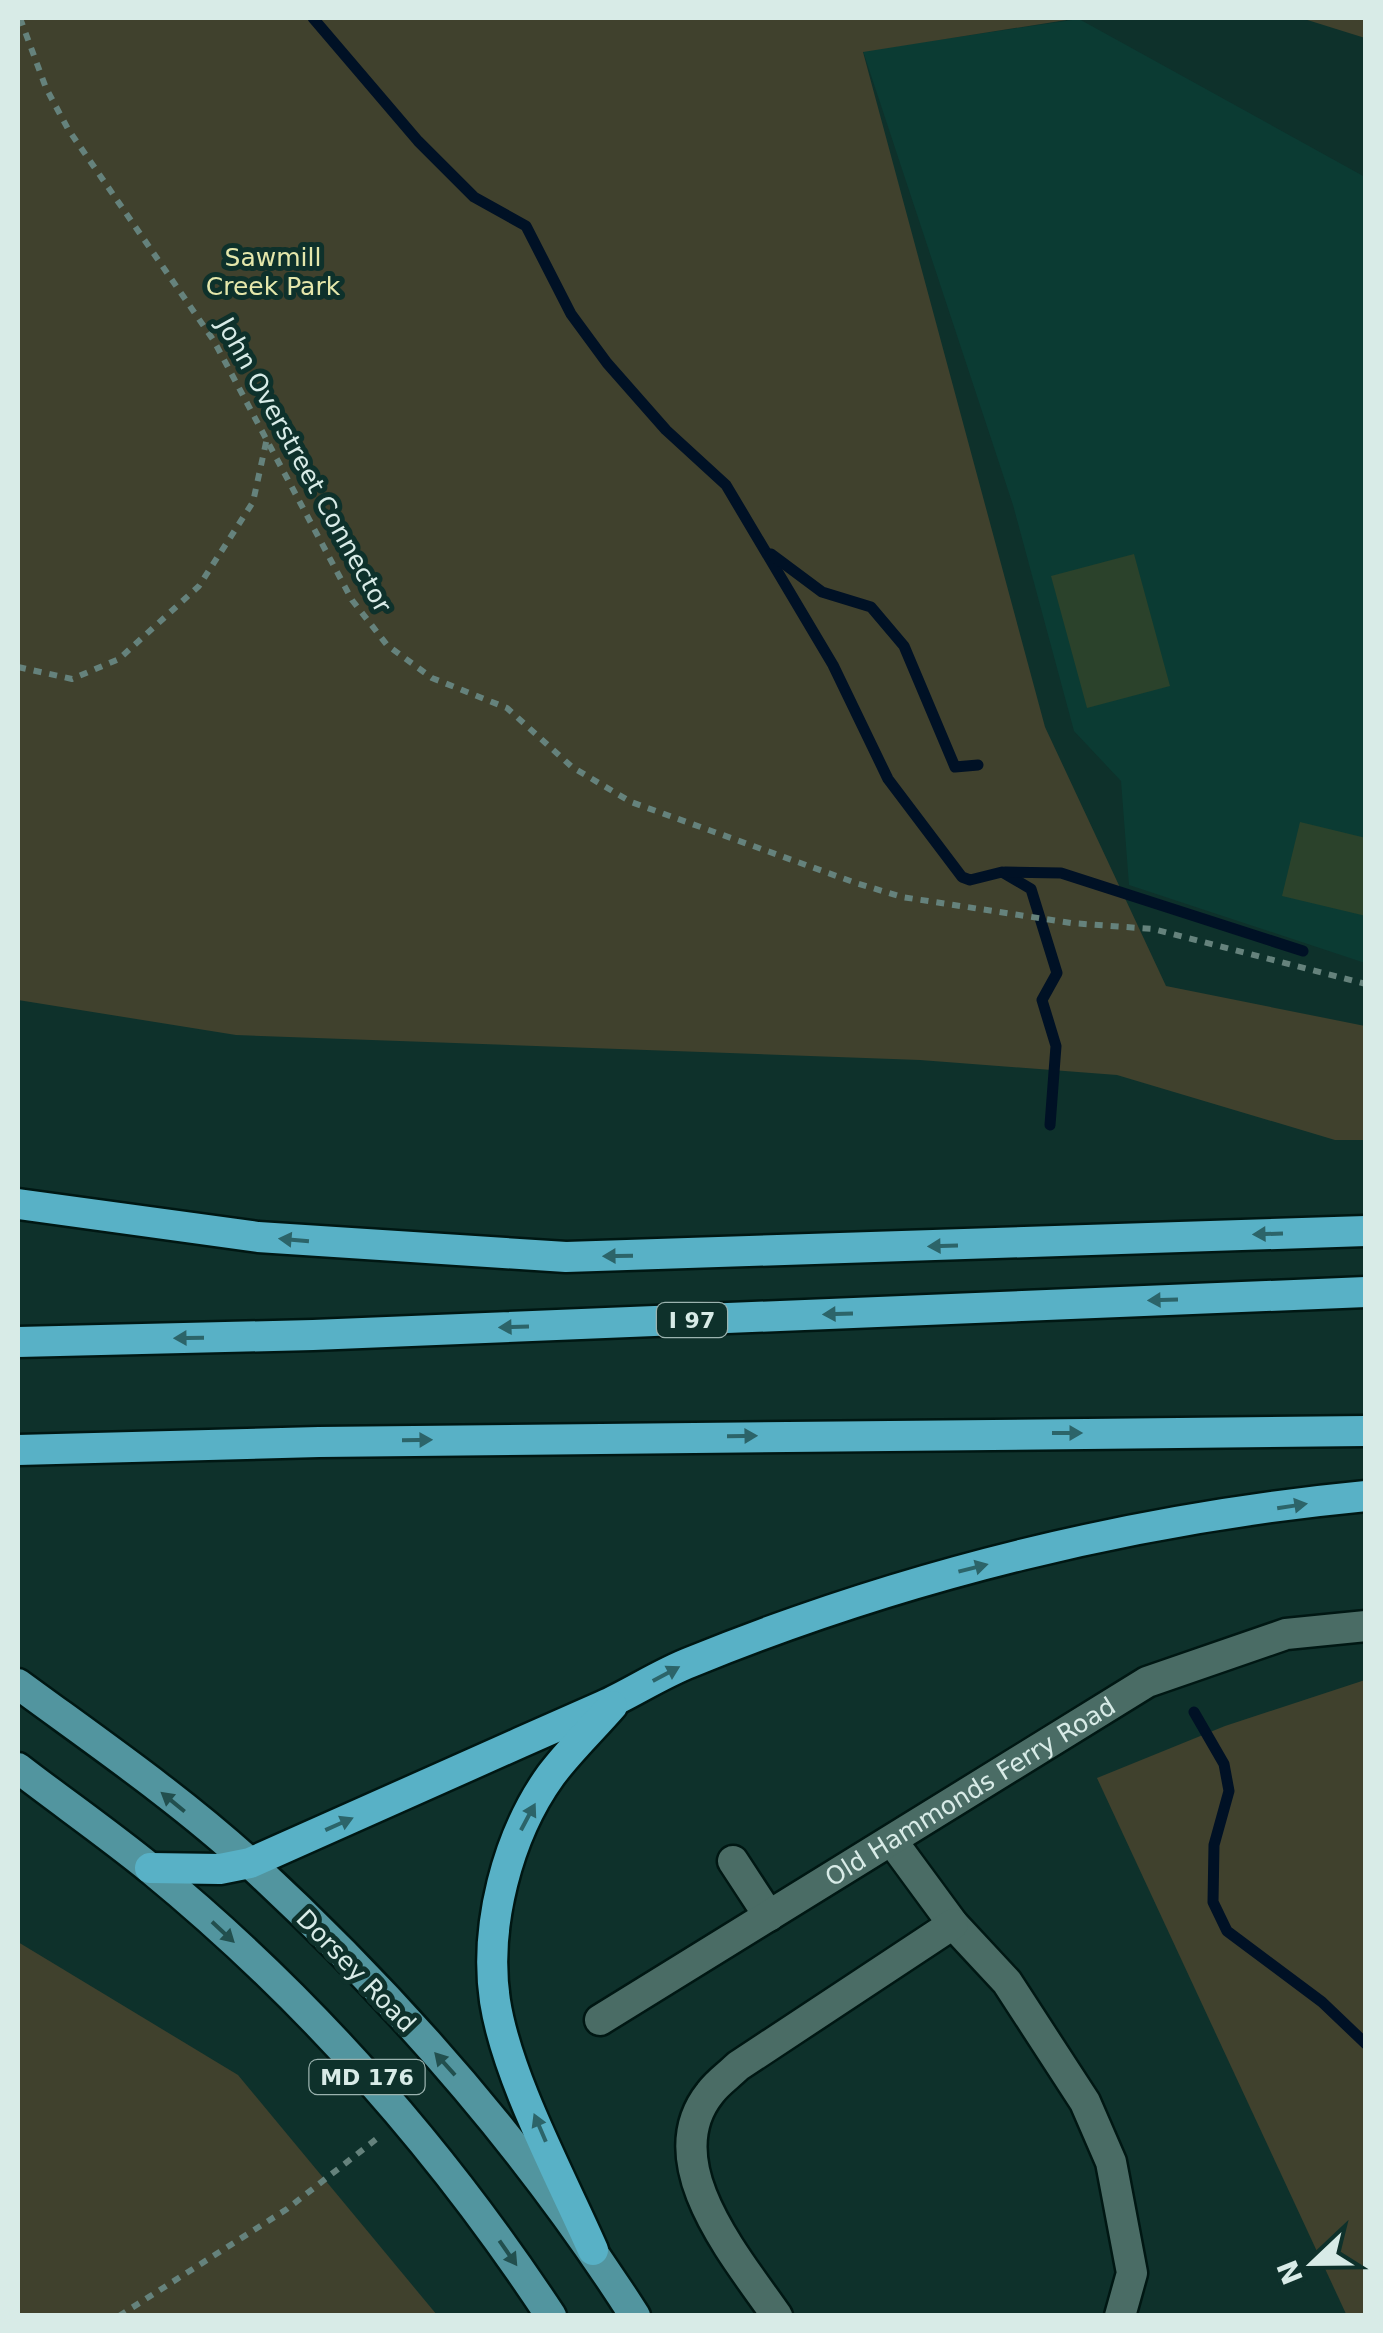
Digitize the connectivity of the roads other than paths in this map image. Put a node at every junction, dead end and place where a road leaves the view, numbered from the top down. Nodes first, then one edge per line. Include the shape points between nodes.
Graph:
1 (18, 1204) edge
2 (1366, 1231) edge
3 (1366, 1292) edge
4 (18, 1342) edge
5 (1366, 1430) edge
6 (319, 1442) junction
7 (18, 1450) edge
8 (18, 1464) edge
9 (1366, 1496) edge
10 (1366, 1626) edge
11 (18, 1684) edge
12 (618, 1699) junction
13 (18, 1768) edge
14 (892, 1841) junction
15 (733, 1861) dead end
16 (250, 1863) junction
17 (150, 1868) junction
18 (769, 1916) junction
19 (953, 1924) junction
20 (600, 2020) dead end
21 (593, 2250) junction
22 (551, 2316) edge
23 (634, 2316) edge
24 (777, 2316) edge
25 (1120, 2316) edge

2 -> 1 highway via 566,1256 258,1236
3 -> 4 highway, I 97
6 -> 5 highway
6 - 7 highway
6 - 8 highway
12 -> 9 highway via 686,1663 940,1577 1062,1546
10 - 14 street, Old Hammonds Ferry Road via 1286,1634 1146,1682
16 -> 11 main road, Dorsey Road / MD 176
16 -> 12 highway
21 -> 12 highway via 505,2040 495,1999 495,1941 502,1885 522,1826 550,1776
13 - 17 main road, MD 176
14 - 18 street, Old Hammonds Ferry Road
14 - 19 street
15 - 18 street
16 - 17 highway
21 -> 16 main road, Dorsey Road / MD 176 via 454,2075
17 -> 22 main road, MD 176 via 266,1972 404,2117
18 - 20 street, Old Hammonds Ferry Road
19 - 24 street via 738,2066 708,2095 696,2125 693,2182
19 - 25 street via 1007,1982 1085,2102 1111,2162 1132,2273
21 - 23 main road, Dorsey Road / MD 176

